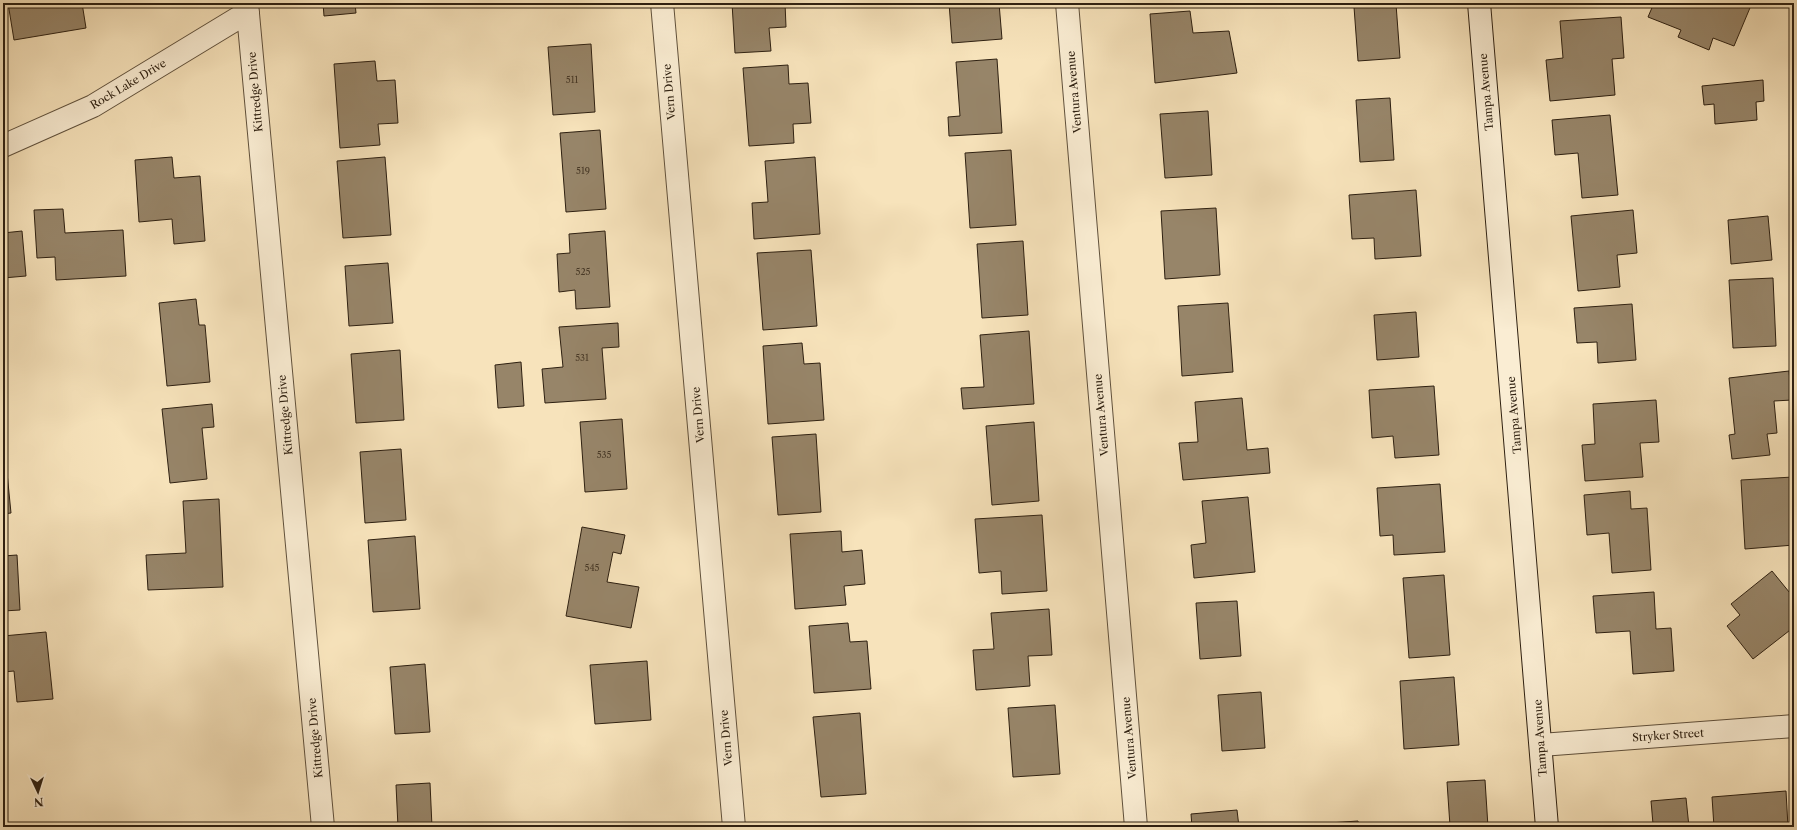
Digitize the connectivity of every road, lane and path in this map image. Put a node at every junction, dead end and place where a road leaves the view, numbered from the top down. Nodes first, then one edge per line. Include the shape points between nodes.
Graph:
1 (662, 3) edge
2 (1066, 3) edge
3 (1479, 3) edge
4 (248, 7) edge
5 (3, 146) edge
6 (1794, 726) edge
7 (1541, 745) junction
8 (323, 827) edge
9 (734, 827) edge
10 (1136, 827) edge
11 (1547, 827) edge

1 - 9 street, Vern Drive
2 - 10 street, Ventura Avenue
3 - 7 street, Tampa Avenue
4 - 5 street, Rock Lake Drive via 92,106
4 - 8 street, Kittredge Drive
6 - 7 street, Stryker Street
7 - 11 street, Tampa Avenue

